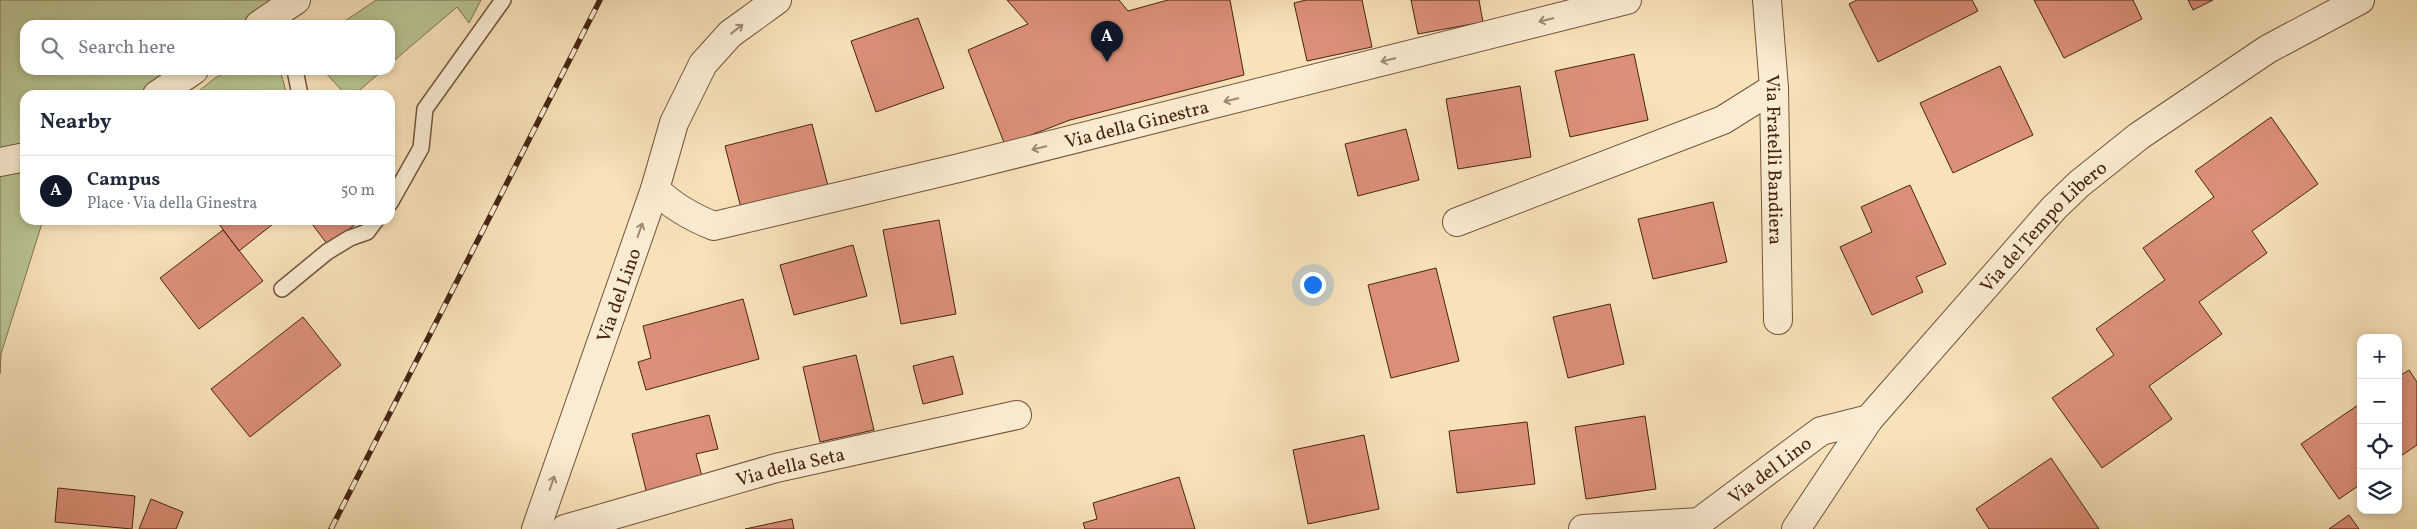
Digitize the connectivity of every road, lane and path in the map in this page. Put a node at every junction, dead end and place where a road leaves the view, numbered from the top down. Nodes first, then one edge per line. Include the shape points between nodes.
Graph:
1 (296, 0) edge
2 (503, 0) edge
3 (777, 0) edge
4 (1627, 0) edge
5 (1767, 0) edge
6 (2360, 0) edge
7 (270, 20) edge
8 (187, 75) edge
9 (296, 75) edge
10 (1774, 88) junction
11 (165, 90) edge
12 (299, 90) edge
13 (20, 158) edge
14 (0, 162) edge
15 (655, 189) junction
16 (395, 194) edge
17 (1457, 222) dead end
18 (372, 225) edge
19 (282, 288) dead end
20 (1778, 320) dead end
21 (1017, 414) dead end
22 (1869, 419) junction
23 (536, 529) edge
24 (565, 529) edge
25 (1583, 529) edge
26 (1796, 529) edge

1 - 7 street
2 - 16 lane via 425,109 422,148
15 -> 3 street, Via del Lino via 674,123 703,64 730,34
4 -> 15 street, Via della Ginestra via 968,166 714,226 669,203
5 - 10 street, Via Fratelli Bandiera
6 - 22 street, Via del Tempo Libero via 2268,49 2139,136 2079,184 2054,208
8 - 11 street
9 - 12 lane
10 - 17 street via 1723,120
10 - 20 street, Via Fratelli Bandiera
13 - 14 street
23 -> 15 street, Via del Lino
18 - 19 lane via 367,232 327,252
21 - 24 street, Via della Seta via 776,468
22 - 25 street, Via del Lino via 1821,432 1700,522
22 - 26 street, Via del Tempo Libero

